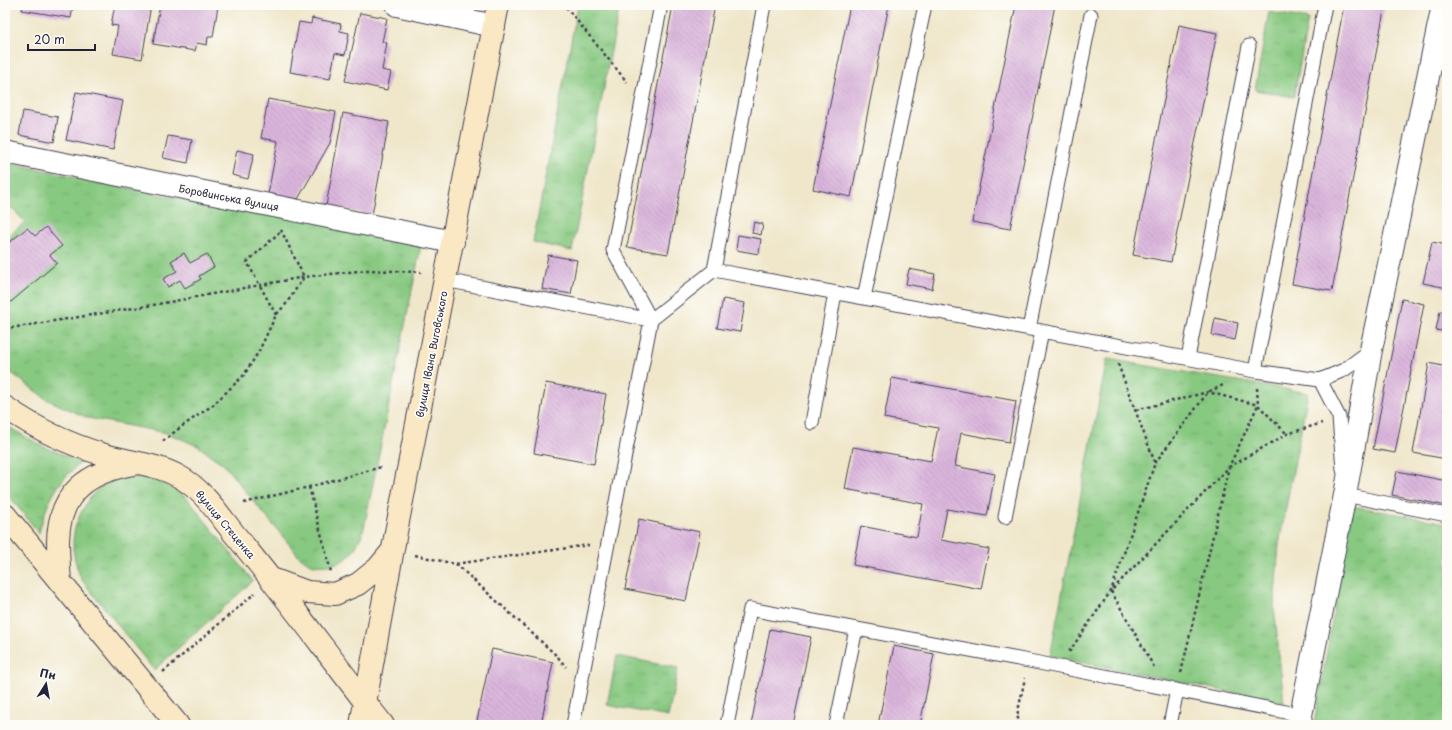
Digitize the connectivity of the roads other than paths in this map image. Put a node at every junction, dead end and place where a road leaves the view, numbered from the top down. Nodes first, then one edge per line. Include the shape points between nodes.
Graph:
1 (397, 5) edge
2 (661, 5) edge
3 (764, 5) edge
4 (925, 5) edge
5 (1324, 5) edge
6 (1443, 5) edge
7 (496, 15) edge
8 (1091, 15) dead end
9 (1249, 46) dead end
10 (5, 152) edge
11 (453, 242) junction
12 (714, 270) junction
13 (445, 280) junction
14 (834, 293) junction
15 (864, 298) junction
16 (651, 320) junction
17 (1036, 330) junction
18 (1371, 350) junction
19 (1188, 358) junction
20 (1255, 371) junction
21 (1320, 380) junction
22 (5, 407) edge
23 (812, 423) dead end
24 (138, 464) junction
25 (1345, 495) junction
26 (1447, 514) edge
27 (5, 515) edge
28 (1006, 517) dead end
29 (403, 553) junction
30 (60, 582) junction
31 (266, 584) junction
32 (856, 629) junction
33 (1171, 689) junction
34 (366, 703) junction
35 (1300, 720) edge
36 (574, 724) edge
37 (178, 725) edge
38 (361, 725) edge
39 (383, 725) edge
40 (726, 725) edge
41 (836, 725) edge
42 (1170, 725) edge

1 - 7 street via 450,15
2 - 16 lane via 613,250
3 - 12 lane
4 - 15 lane
5 - 20 lane
6 - 18 street
7 - 11 main road, вулиця Івана Виговського
8 - 17 lane
9 - 19 lane
10 - 11 street, Боровинська вулиця
11 - 13 main road, вулиця Івана Виговського
12 - 14 lane
12 - 16 lane
13 - 16 lane
13 - 29 main road, вулиця Івана Виговського
14 - 15 lane
14 - 23 lane
15 - 17 lane
16 - 36 lane
17 - 19 lane
17 - 28 lane
18 - 21 lane via 1344,370
18 - 25 street
19 - 20 lane
20 - 21 lane
21 - 25 lane via 1339,417
22 - 24 main road, вулиця Стеценка via 42,430
24 - 30 main road via 114,468 90,478 72,495 61,517 58,541
24 - 31 main road, вулиця Стеценка via 162,469 198,489
25 - 26 lane
25 - 35 street
27 - 30 main road
29 - 31 main road via 358,584 335,594 307,592
29 - 34 main road, вулиця Івана Виговського
30 - 37 main road
31 - 34 main road, вулиця Стеценка
32 - 33 lane
32 - 40 lane via 750,609
32 - 41 lane
33 - 35 lane
33 - 42 lane
34 - 38 main road, вулиця Івана Виговського
34 - 39 main road, вулиця Стеценка

